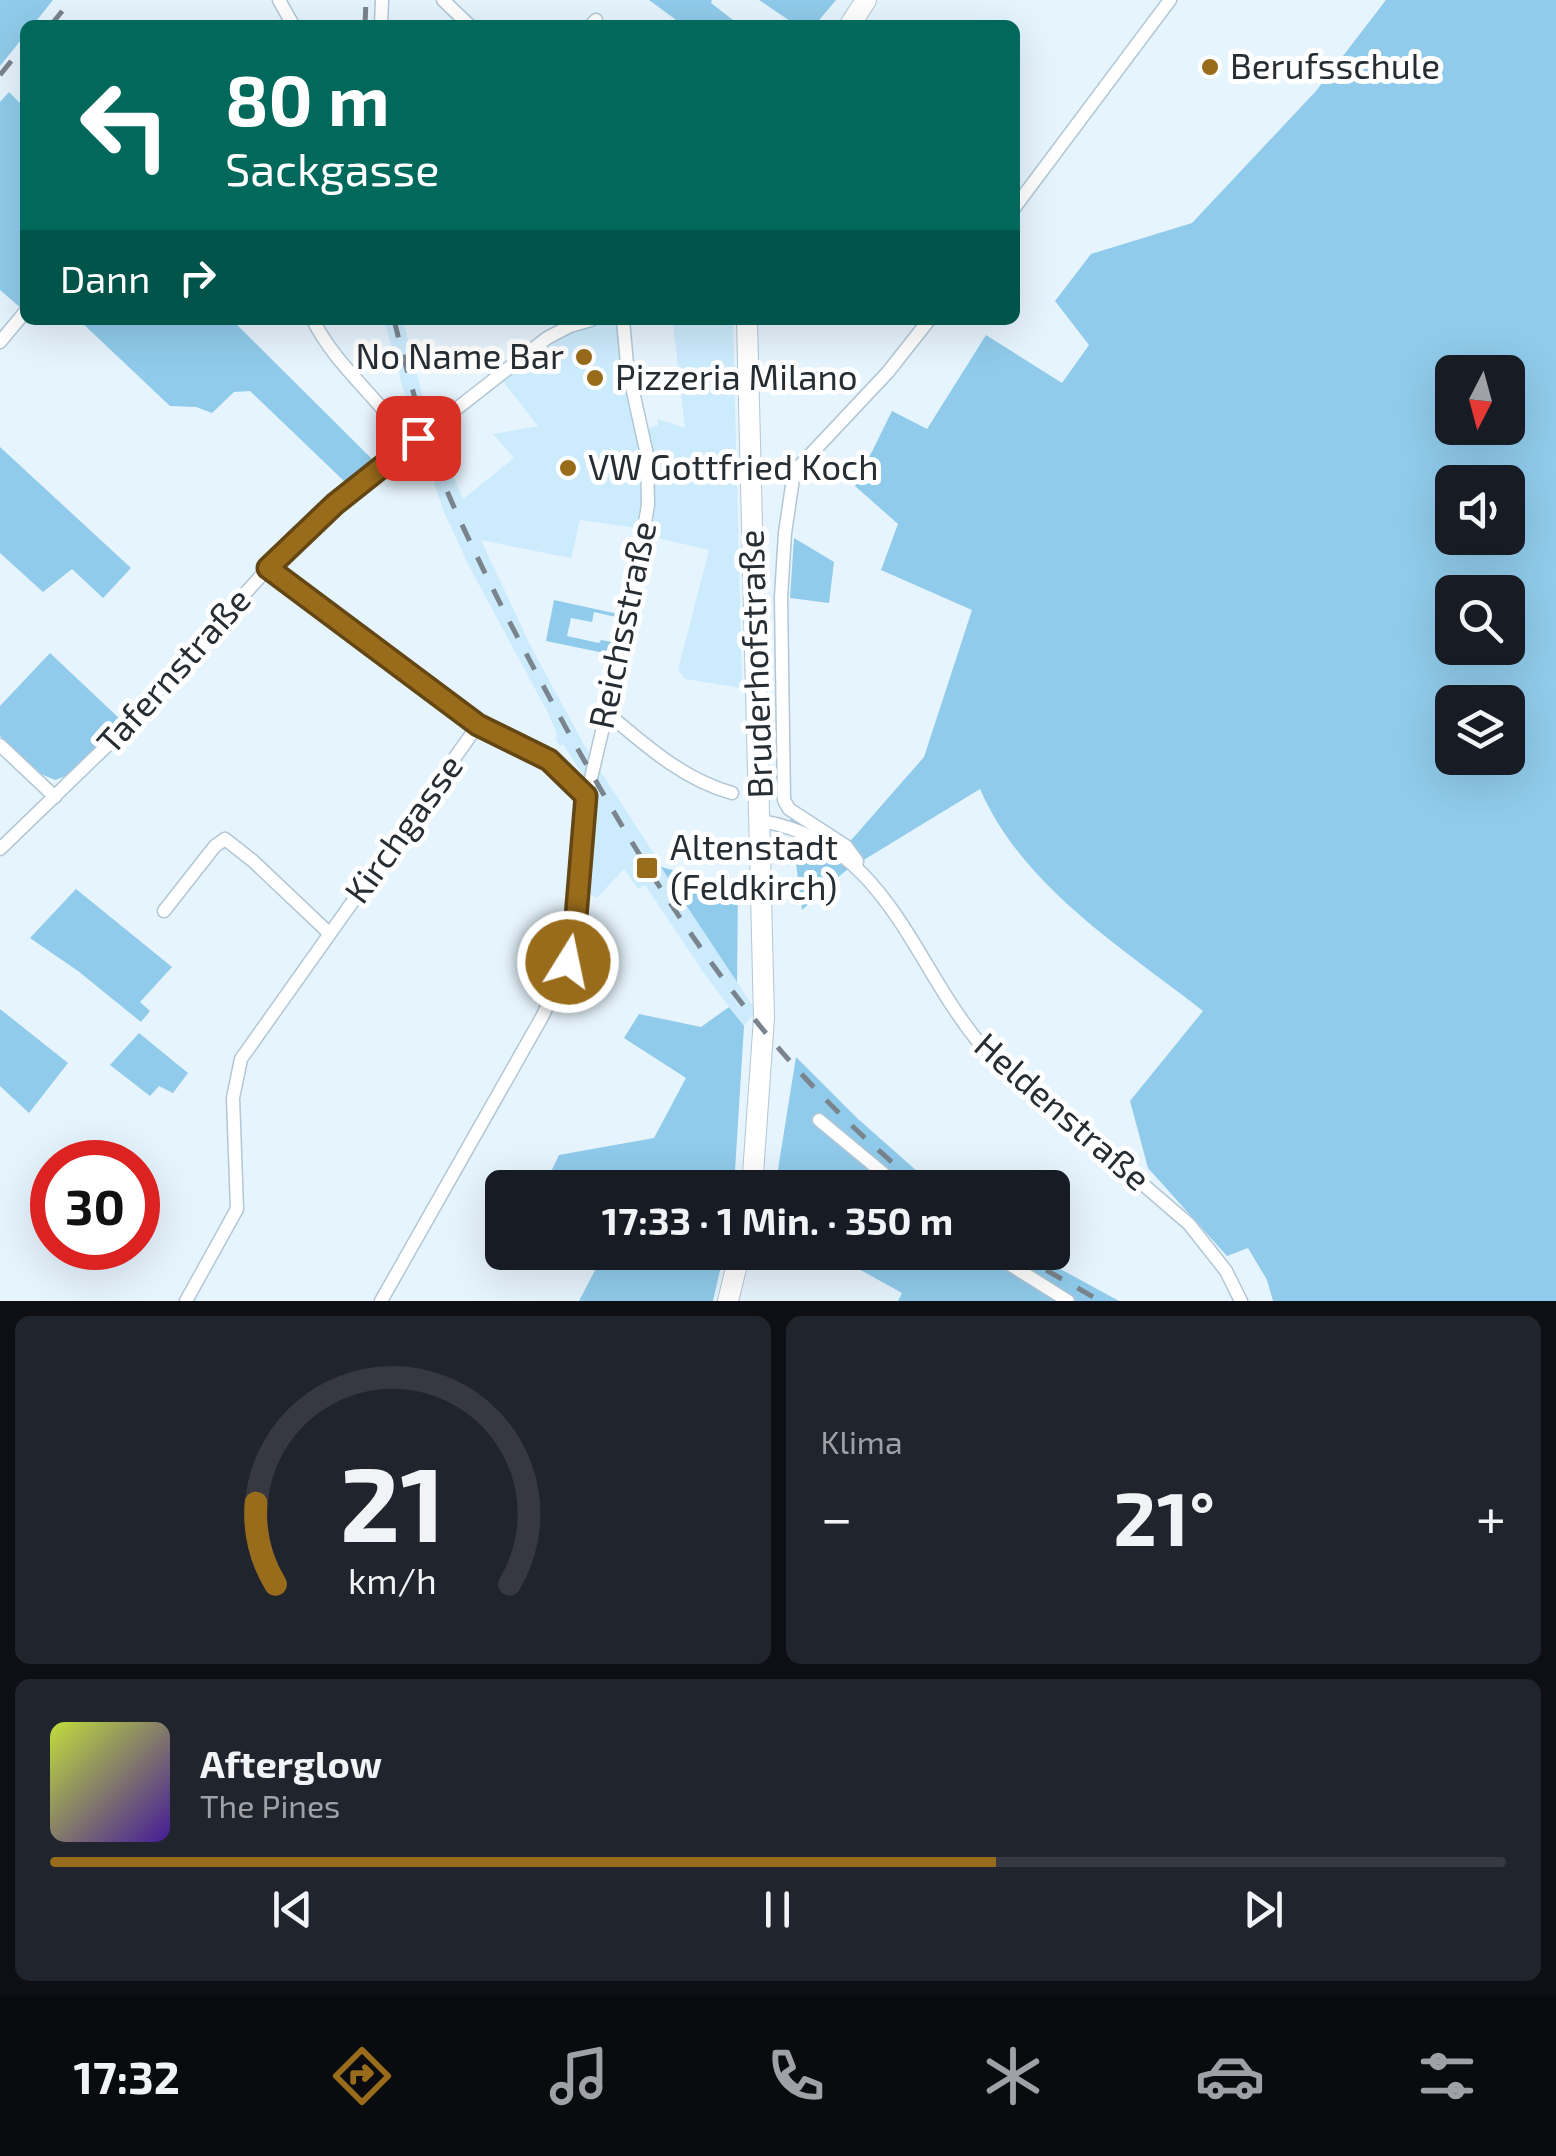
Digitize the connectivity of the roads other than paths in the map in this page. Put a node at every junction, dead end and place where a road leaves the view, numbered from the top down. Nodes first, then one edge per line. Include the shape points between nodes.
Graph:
1 (442, 0) edge
2 (1170, 0) edge
3 (464, 20) edge
4 (1020, 200) edge
5 (20, 318) edge
6 (315, 325) edge
7 (566, 325) edge
8 (623, 325) edge
9 (747, 325) edge
10 (925, 325) edge
11 (0, 342) edge
12 (409, 444) junction
13 (794, 472) junction
14 (750, 476) junction
15 (268, 568) junction
16 (606, 712) junction
17 (478, 725) junction
18 (0, 745) edge
19 (732, 792) dead end
20 (54, 796) junction
21 (586, 796) junction
22 (760, 820) junction
23 (0, 849) edge
24 (855, 868) junction
25 (164, 911) dead end
26 (328, 933) junction
27 (820, 1120) dead end
28 (753, 1170) edge
29 (879, 1170) edge
30 (736, 1270) edge
31 (1019, 1270) edge
32 (186, 1301) edge
33 (382, 1301) edge
34 (728, 1301) edge
35 (1068, 1301) edge
36 (1242, 1301) edge

1 - 3 street
2 - 4 street
5 - 11 street
6 - 12 street
7 - 12 street, Tafernstraße
8 - 16 street, Reichsstraße via 649,497
9 - 14 main road, Bruderhofstraße
10 - 13 street
12 - 15 street, Tafernstraße
13 - 14 street
13 - 24 street, Heldenstraße via 781,597 784,800 846,846
14 - 22 main road, Bruderhofstraße
15 - 17 street
15 - 20 street, Tafernstraße
16 - 19 street via 685,774
16 - 21 street, Reichsstraße
17 - 21 street via 549,760
17 - 26 street, Kirchgasse
18 - 20 street
20 - 23 street, Tafernstraße
21 - 33 street, Reichsstraße via 575,929 558,987
22 - 24 street, Heldenstraße via 811,838
22 - 28 main road, Bruderhofstraße via 764,1018
24 - 36 street, Heldenstraße via 898,914 955,1014 982,1045 1189,1224
25 - 26 street, Kirchgasse via 224,839
26 - 32 street, Kirchgasse via 239,1062 233,1098 236,1209
27 - 29 street
30 - 34 main road
31 - 35 street

